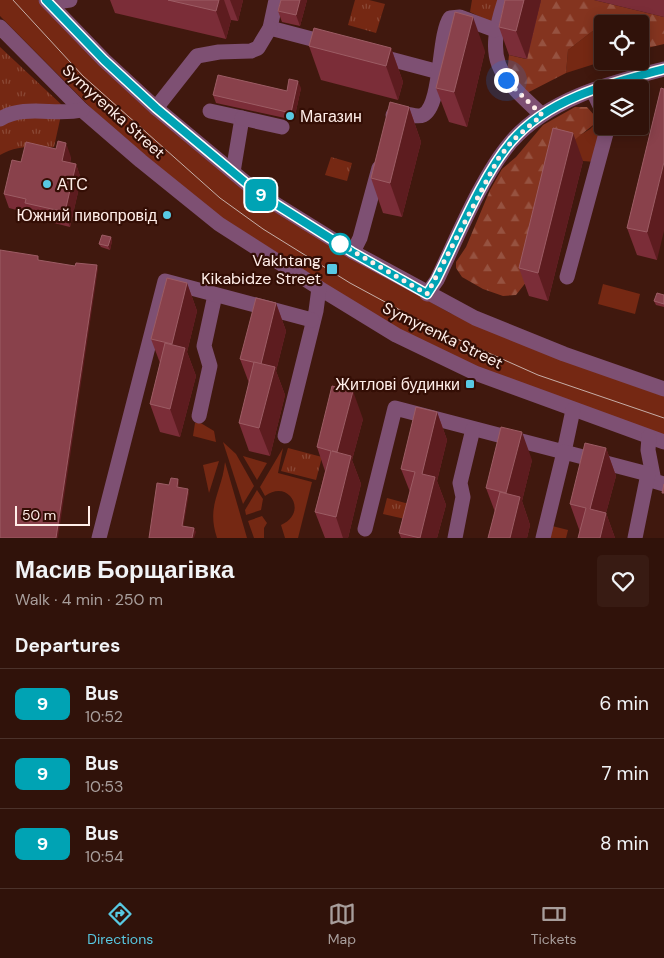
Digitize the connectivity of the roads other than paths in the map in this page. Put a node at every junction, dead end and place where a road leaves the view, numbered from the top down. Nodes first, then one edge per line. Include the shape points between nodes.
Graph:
1 (70, 0) edge
2 (276, 0) edge
3 (505, 0) edge
4 (48, 2) edge
5 (0, 27) edge
6 (270, 28) junction
7 (495, 30) junction
8 (664, 69) edge
9 (439, 72) junction
10 (593, 91) joint
11 (156, 108) junction
12 (82, 110) junction
13 (210, 111) dead end
14 (542, 115) junction
15 (242, 118) junction
16 (0, 119) edge
17 (282, 127) dead end
18 (389, 130) edge
19 (606, 135) edge
20 (383, 152) edge
21 (233, 172) junction
22 (352, 252) junction
23 (567, 277) dead end
24 (319, 288) junction
25 (427, 294) junction
26 (215, 296) junction
27 (312, 320) junction
28 (664, 389) edge
29 (573, 410) junction
30 (199, 416) dead end
31 (474, 429) junction
32 (286, 436) dead end
33 (657, 440) edge
34 (564, 452) junction
35 (664, 484) edge
36 (365, 529) dead end
37 (99, 538) edge
38 (455, 538) edge
39 (543, 538) edge
40 (635, 538) edge

1 - 4 street
2 - 6 street
3 - 7 street
4 - 11 street, Symyrenka Street
5 - 12 street, Symyrenka Street
6 - 9 street
6 - 11 street via 258,48 251,52 197,56
7 - 9 street via 460,17 450,18
7 - 14 street via 495,49 506,80
8 - 10 street
9 - 18 street via 429,110 418,116 400,112 393,115
10 - 14 street via 571,98
11 - 21 street, Symyrenka Street
12 - 16 street via 17,112
12 - 24 street, Symyrenka Street via 219,224
13 - 15 street
14 - 25 street via 512,141 498,159
15 - 17 street
15 - 21 street
19 - 23 street
20 - 22 street via 360,238
21 - 22 street, Symyrenka Street via 258,193
22 - 25 street, Symyrenka Street
24 - 27 street
24 - 29 street, Symyrenka Street via 427,350 475,373
25 - 28 street, Symyrenka Street via 502,330
26 - 27 street
26 - 30 street via 204,346 210,366
26 - 37 street via 166,281
27 - 32 street
29 - 33 street, Symyrenka Street
29 - 34 street
31 - 34 street
31 - 36 street via 396,408
31 - 38 street via 460,483 463,497
33 - 35 street via 648,450 654,481
34 - 39 street
34 - 40 street via 648,474

